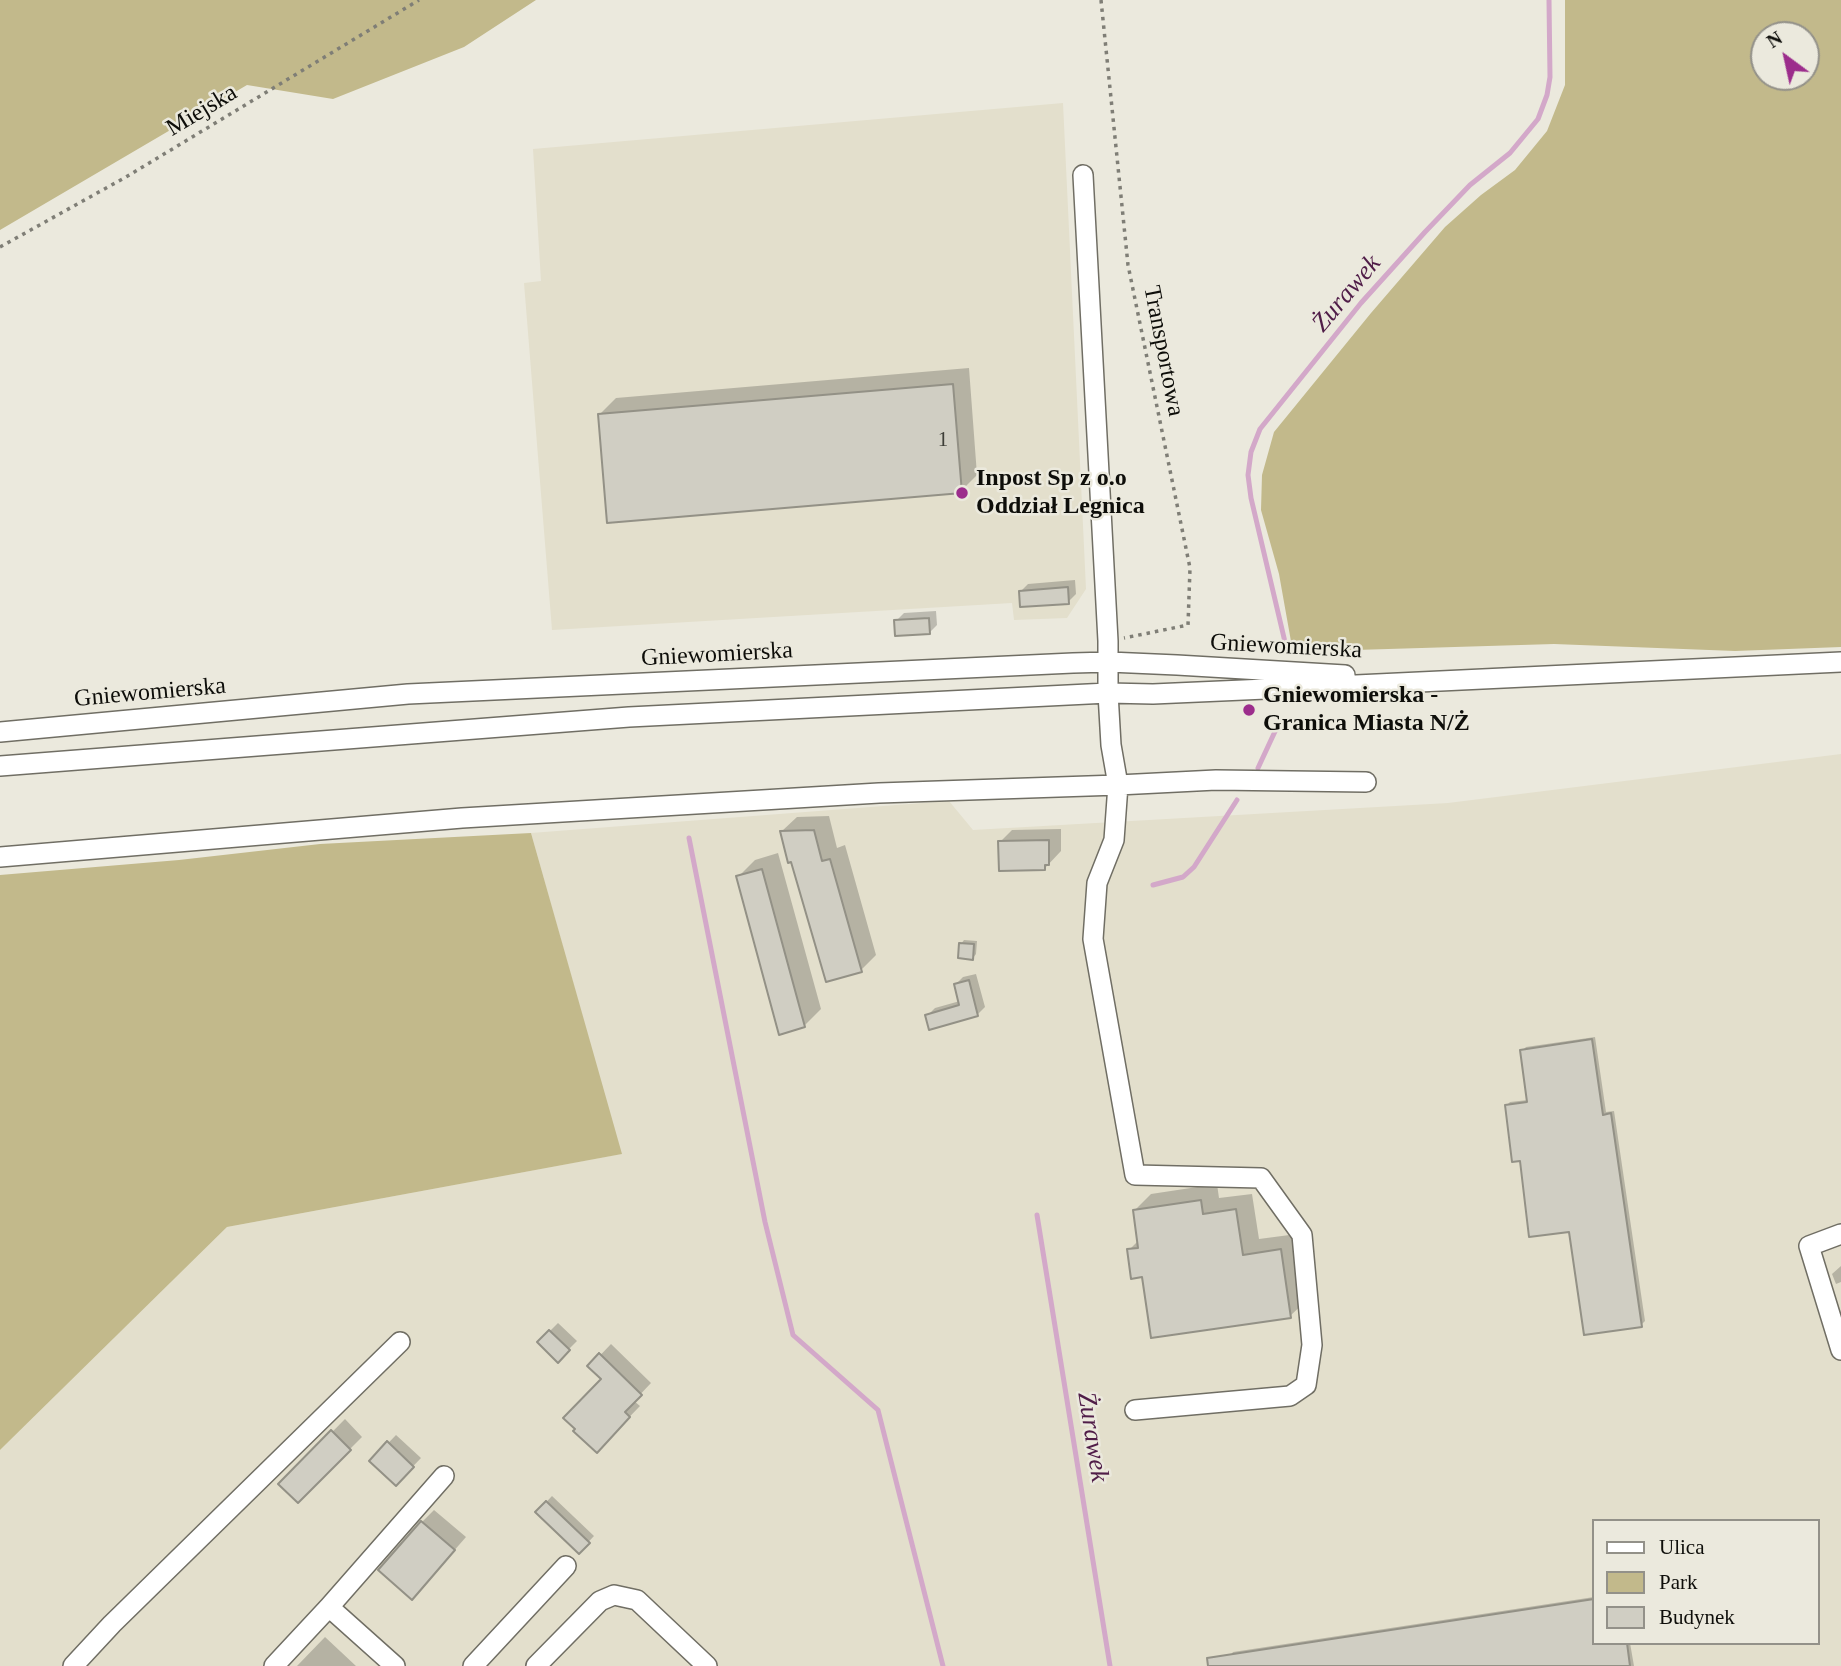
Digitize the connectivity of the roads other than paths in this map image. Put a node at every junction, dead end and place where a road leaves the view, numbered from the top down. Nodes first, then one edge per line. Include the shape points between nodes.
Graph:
1 (1083, 175) dead end
2 (1109, 662) junction
3 (1841, 663) edge
4 (1437, 680) junction
5 (1108, 693) junction
6 (0, 732) edge
7 (0, 766) edge
8 (1366, 782) dead end
9 (1118, 785) junction
10 (0, 857) edge
11 (1841, 1234) edge
12 (400, 1342) dead end
13 (1841, 1350) edge
14 (1135, 1410) dead end
15 (444, 1476) dead end
16 (566, 1566) dead end
17 (329, 1607) junction
18 (73, 1666) edge
19 (274, 1666) edge
20 (395, 1666) edge
21 (473, 1666) edge
22 (536, 1666) edge
23 (707, 1666) edge

1 - 2 street
2 - 4 street, Gniewomierska
2 - 5 street
2 - 6 street, Gniewomierska via 408,694
3 - 4 street, Gniewomierska
4 - 5 street, Gniewomierska
5 - 7 street, Gniewomierska via 629,717
5 - 9 street
8 - 9 street via 1216,780
9 - 10 street via 878,793 462,818
9 - 14 street via 1114,840 1097,883 1093,939 1135,1175 1261,1178 1302,1235 1312,1345 1306,1385 1290,1396
11 - 13 street via 1809,1246
12 - 18 street
15 - 17 street
16 - 21 street
17 - 19 street
17 - 20 street
22 - 23 street via 600,1601 614,1595 637,1600

